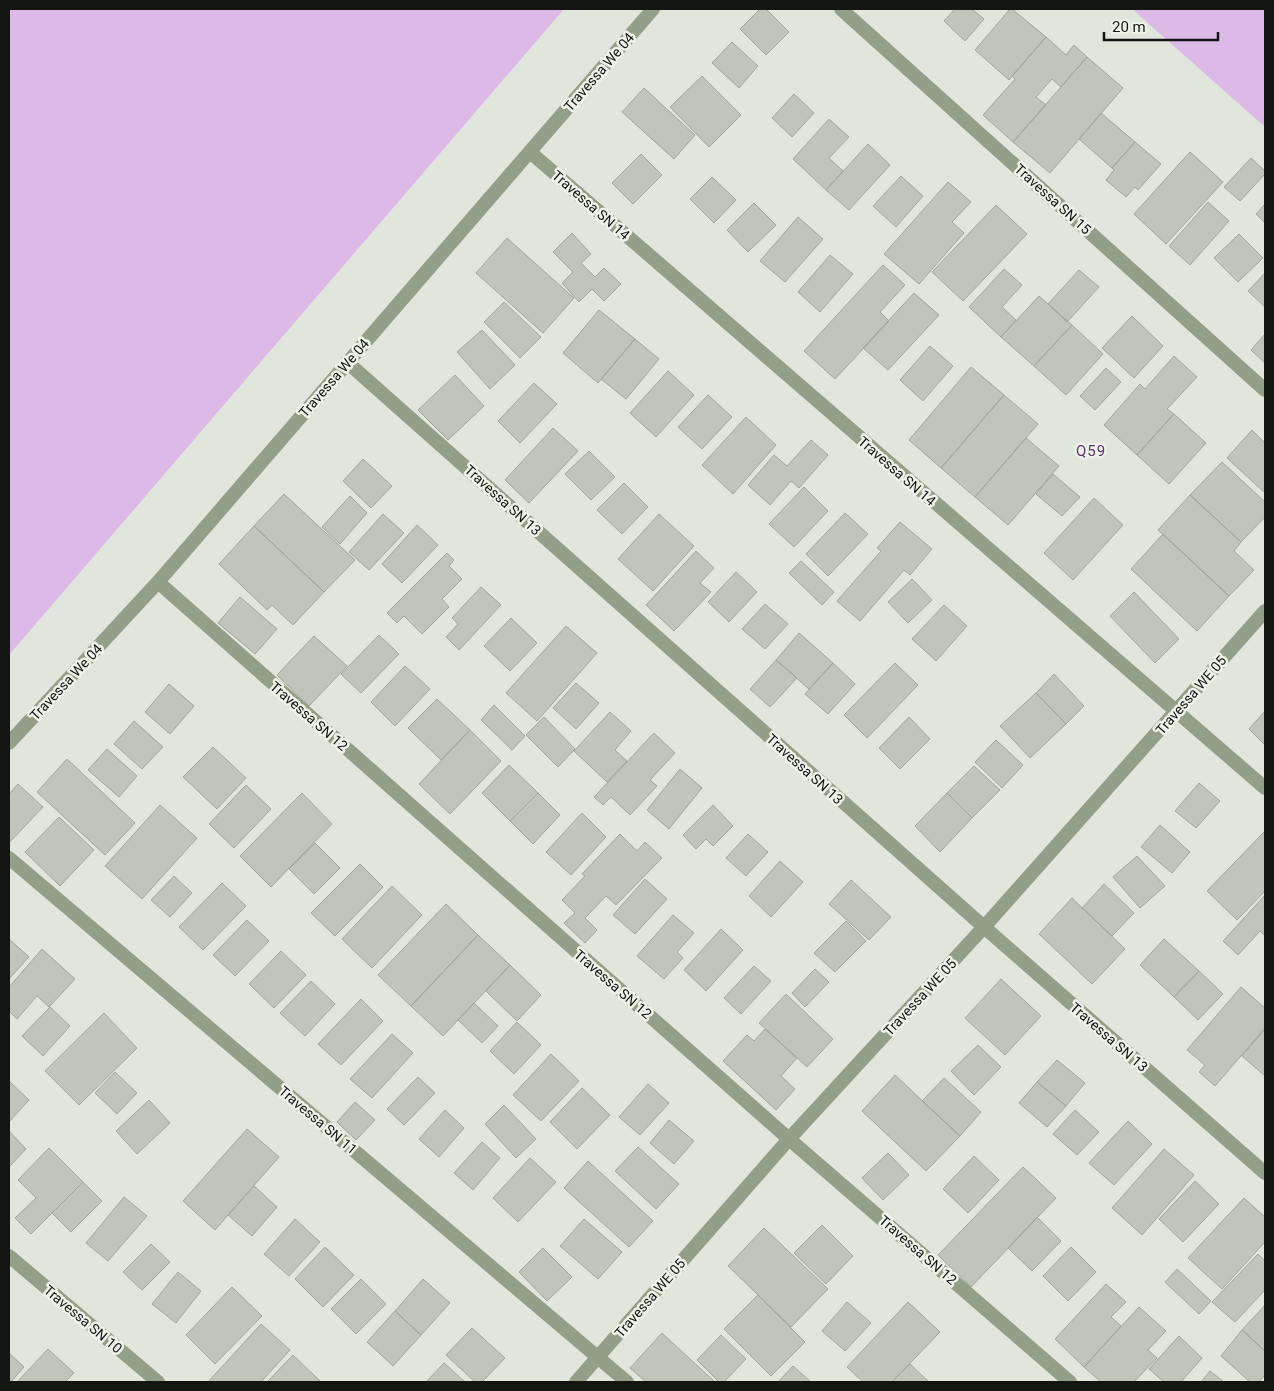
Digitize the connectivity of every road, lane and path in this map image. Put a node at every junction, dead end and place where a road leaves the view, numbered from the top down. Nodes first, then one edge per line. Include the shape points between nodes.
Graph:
1 (653, 9) edge
2 (841, 9) edge
3 (530, 152) junction
4 (347, 362) junction
5 (1265, 390) edge
6 (158, 582) junction
7 (1265, 611) edge
8 (1176, 712) junction
9 (9, 743) edge
10 (1265, 788) edge
11 (9, 858) edge
12 (984, 928) junction
13 (789, 1139) junction
14 (1265, 1173) edge
15 (9, 1256) edge
16 (598, 1357) junction
17 (158, 1382) edge
18 (576, 1382) edge
19 (627, 1382) edge
20 (1070, 1382) edge

1 - 3 street, Travessa We 04
2 - 5 street, Travessa SN 15
3 - 4 street, Travessa We 04
3 - 8 street, Travessa SN 14
4 - 6 street, Travessa We 04
4 - 12 street, Travessa SN 13
6 - 9 street, Travessa We 04
6 - 13 street, Travessa SN 12
7 - 8 street, Travessa WE 05
8 - 10 street, Travessa SN 14
8 - 12 street, Travessa WE 05
11 - 16 street, Travessa SN 11
12 - 13 street, Travessa WE 05
12 - 14 street, Travessa SN 13
13 - 16 street, Travessa WE 05
13 - 20 street, Travessa SN 12
15 - 17 street, Travessa SN 10
16 - 18 street, Travessa WE 05
16 - 19 street, Travessa SN 11

